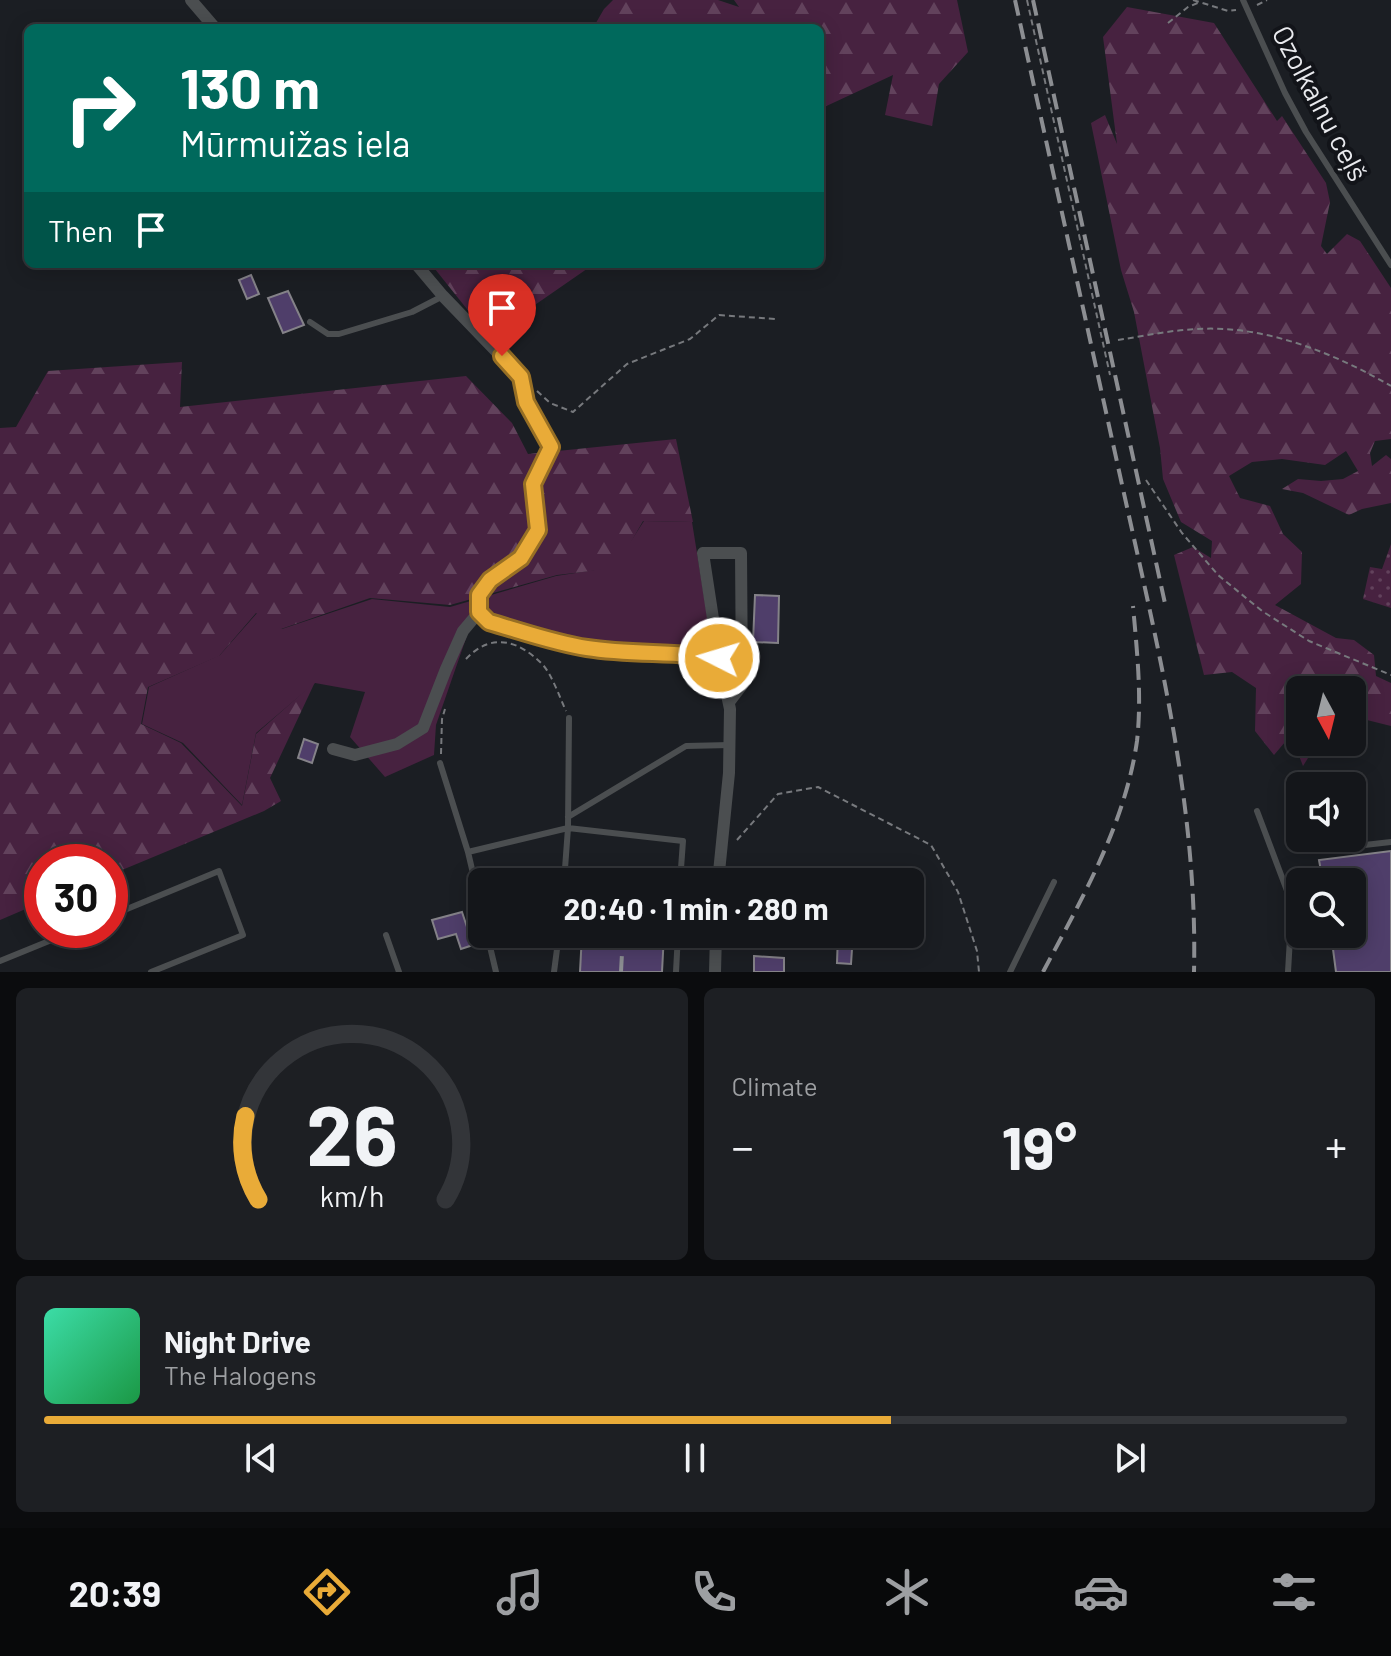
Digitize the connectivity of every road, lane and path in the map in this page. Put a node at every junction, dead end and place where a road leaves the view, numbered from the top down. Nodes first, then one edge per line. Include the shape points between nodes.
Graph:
1 (191, 0) edge
2 (1027, 0) edge
3 (1193, 0) edge
4 (1243, 0) edge
5 (1267, 0) edge
6 (1201, 2) junction
7 (1248, 10) junction
8 (1168, 23) dead end
9 (212, 24) edge
10 (1391, 265) edge
11 (419, 268) edge
12 (443, 296) junction
13 (775, 319) dead end
14 (310, 322) dead end
15 (1118, 340) dead end
16 (1110, 375) dead end
17 (521, 377) junction
18 (1391, 386) edge
19 (1146, 480) dead end
20 (479, 612) junction
21 (719, 658) junction
22 (464, 660) dead end
23 (1391, 675) edge
24 (729, 702) junction
25 (445, 708) dead end
26 (569, 718) joint
27 (730, 745) junction
28 (333, 749) dead end
29 (440, 763) joint
30 (1257, 811) dead end
31 (568, 817) junction
32 (568, 828) junction
33 (1391, 842) edge
34 (1366, 845) edge
35 (468, 852) junction
36 (720, 858) junction
37 (472, 868) edge
38 (565, 868) edge
39 (681, 868) edge
40 (719, 868) edge
41 (1054, 882) dead end
42 (128, 909) edge
43 (386, 935) dead end
44 (32, 948) edge
45 (490, 948) edge
46 (557, 948) edge
47 (677, 948) edge
48 (716, 948) edge
49 (0, 961) edge
50 (151, 972) edge
51 (399, 972) edge
52 (496, 972) edge
53 (554, 972) edge
54 (676, 972) edge
55 (715, 972) edge
56 (979, 972) edge
57 (1010, 972) edge
58 (1288, 972) edge

1 - 9 street
2 - 16 path
3 - 6 path
4 - 7 lane, Ozolkalnu ceļš
5 - 7 path
6 - 7 path via 1228,11
6 - 8 path
7 - 10 lane, Ozolkalnu ceļš via 1306,132
11 - 12 street
12 - 14 lane via 412,312 339,334 328,334
12 - 17 street
13 - 17 path via 719,315 690,339 627,364 573,412 550,403
15 - 18 path via 1198,329 1251,331 1349,363
17 - 20 street via 526,402 551,447 533,484 538,530 521,558 479,595
19 - 23 path via 1218,575 1262,611 1309,641
20 - 21 street via 489,622 585,648
20 - 28 street via 463,631 423,728 397,744 355,755
21 - 24 street
21 - 24 street via 703,553 741,553 742,685
22 - 26 path via 477,646 519,645 545,667
24 - 27 street
25 - 29 path
26 - 31 lane
27 - 31 lane via 686,746
27 - 36 street
29 - 35 lane
30 - 58 lane via 1292,904
31 - 32 lane
32 - 35 lane
32 - 38 lane
32 - 39 lane via 683,841
33 - 34 lane
35 - 37 lane
36 - 40 street
36 - 56 path via 778,794 818,787 931,845 958,892
41 - 57 lane
42 - 50 lane via 219,871 243,935
43 - 51 lane
44 - 49 lane
45 - 52 lane
46 - 53 lane
47 - 54 lane
48 - 55 street

